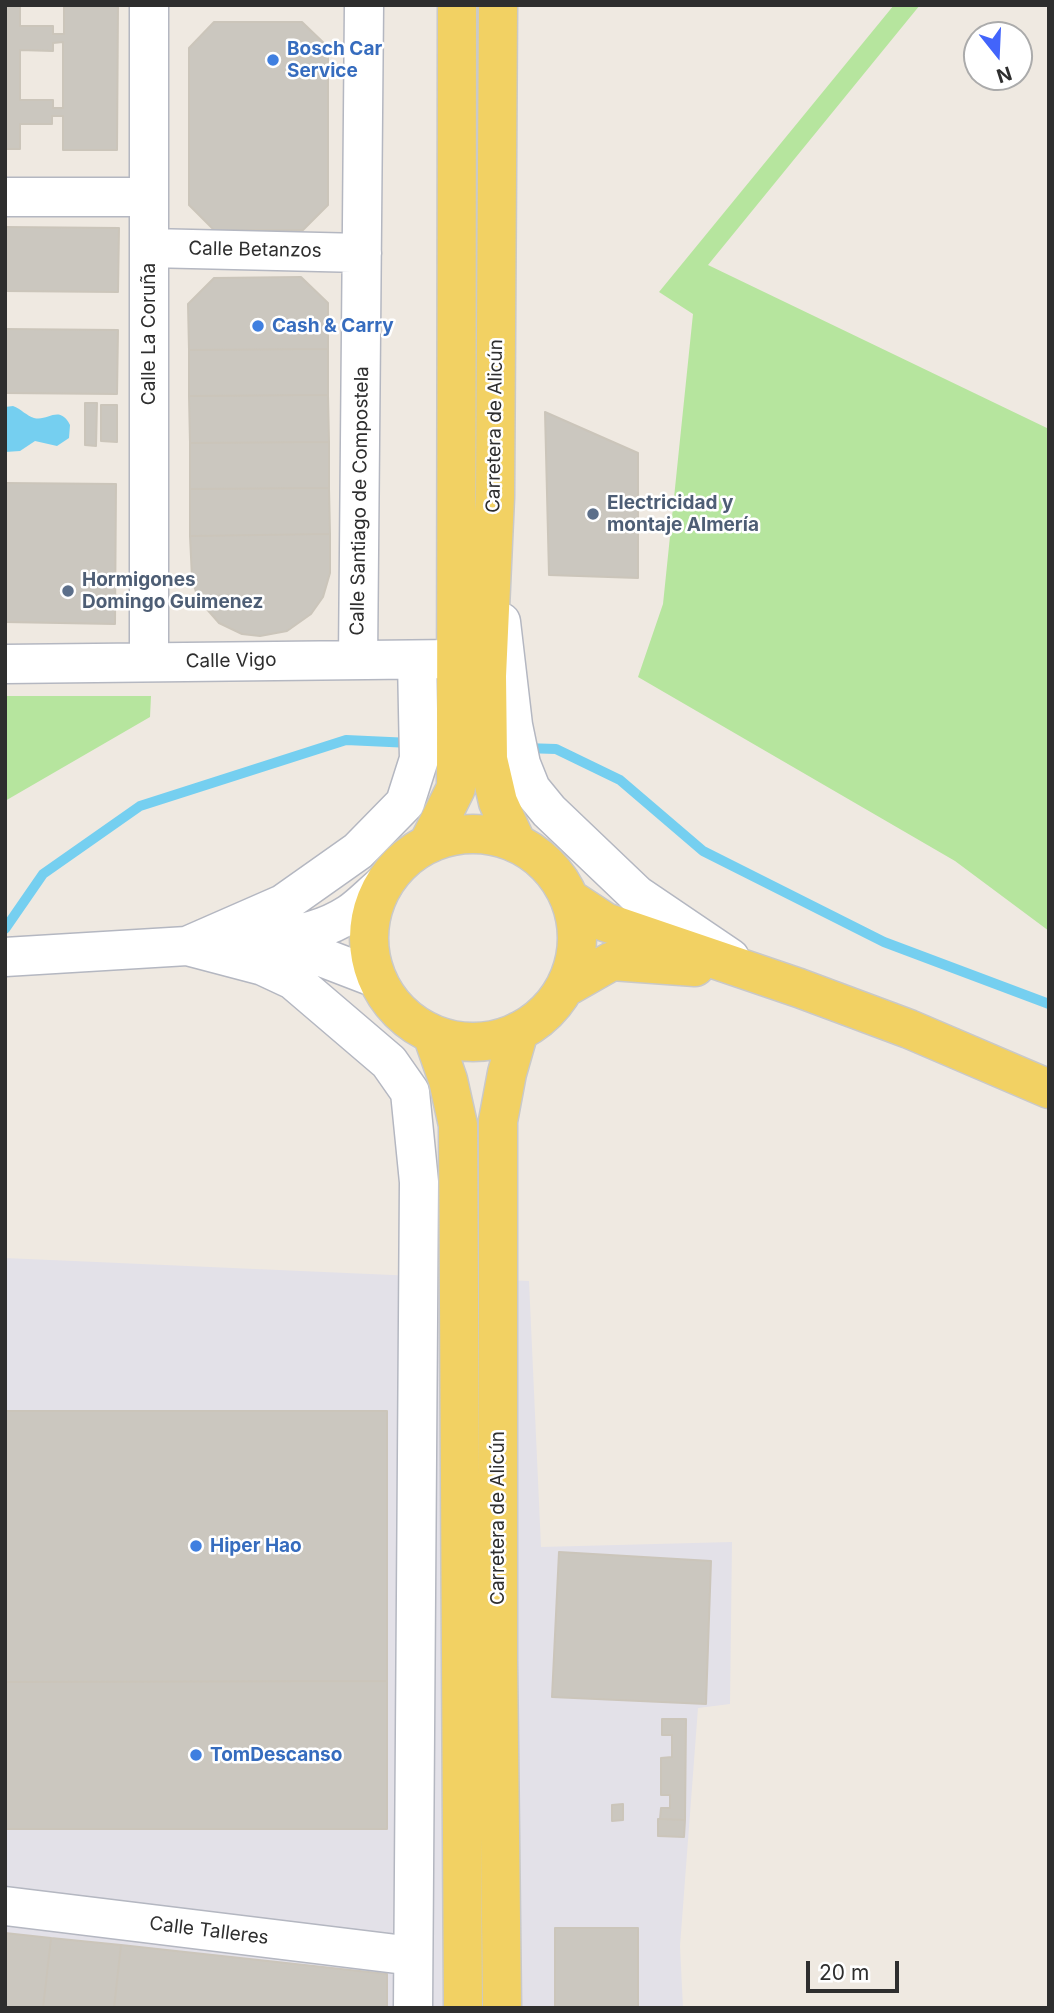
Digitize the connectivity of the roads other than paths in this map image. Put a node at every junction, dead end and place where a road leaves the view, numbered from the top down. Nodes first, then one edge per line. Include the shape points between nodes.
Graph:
1 (149, 5) edge
2 (364, 5) edge
3 (457, 5) edge
4 (498, 5) edge
5 (5, 197) edge
6 (149, 197) junction
7 (149, 248) junction
8 (362, 253) junction
9 (358, 660) junction
10 (149, 662) junction
11 (5, 664) edge
12 (417, 671) junction
13 (477, 673) junction
14 (514, 795) junction
15 (430, 840) junction
16 (516, 842) junction
17 (383, 885) junction
18 (570, 899) junction
19 (187, 946) junction
20 (5, 957) edge
21 (749, 971) junction
22 (376, 978) junction
23 (570, 985) junction
24 (519, 1031) junction
25 (432, 1034) junction
26 (1049, 1089) edge
27 (5, 1906) edge
28 (413, 1956) junction
29 (414, 2008) edge
30 (463, 2008) edge
31 (502, 2008) edge

1 - 6 street, Calle La Coruña
2 - 8 street, Calle Santiago de Compostela
3 - 13 main road, Carretera de Alicún
4 - 13 main road, Carretera de Alicún via 495,497
5 - 6 street
6 - 7 street, Calle La Coruña
7 - 8 street, Calle Betanzos
7 - 10 street, Calle La Coruña
8 - 9 street, Calle Santiago de Compostela
9 - 10 street, Calle Vigo
9 - 12 street, Calle Vigo
10 - 11 street, Calle Vigo
12 - 13 street, Calle Vigo
12 - 19 street via 419,759 405,803 358,851 283,904
13 - 14 main road, Carretera de Alicún via 488,759
13 - 15 main road, Carretera de Alicún via 456,788
14 - 16 main road, Carretera de Alicún
14 - 21 street via 549,811 637,895
15 - 16 main road via 484,834
15 - 17 main road via 405,856
16 - 18 main road via 546,867
17 - 19 street via 349,914 291,936
17 - 22 main road via 369,938
18 - 21 main road via 606,922
18 - 23 main road via 578,939
19 - 20 street
19 - 22 street via 311,953
19 - 28 street via 263,966 293,980 389,1062 410,1092 419,1182
21 - 23 main road via 612,961
21 - 26 main road via 909,1029
22 - 25 main road via 392,1004
23 - 24 main road via 544,1018
24 - 25 main road via 478,1041
24 - 31 main road, Carretera de Alicún via 498,1121
25 - 30 main road, Carretera de Alicún via 458,1125
27 - 28 street, Calle Talleres
28 - 29 street

